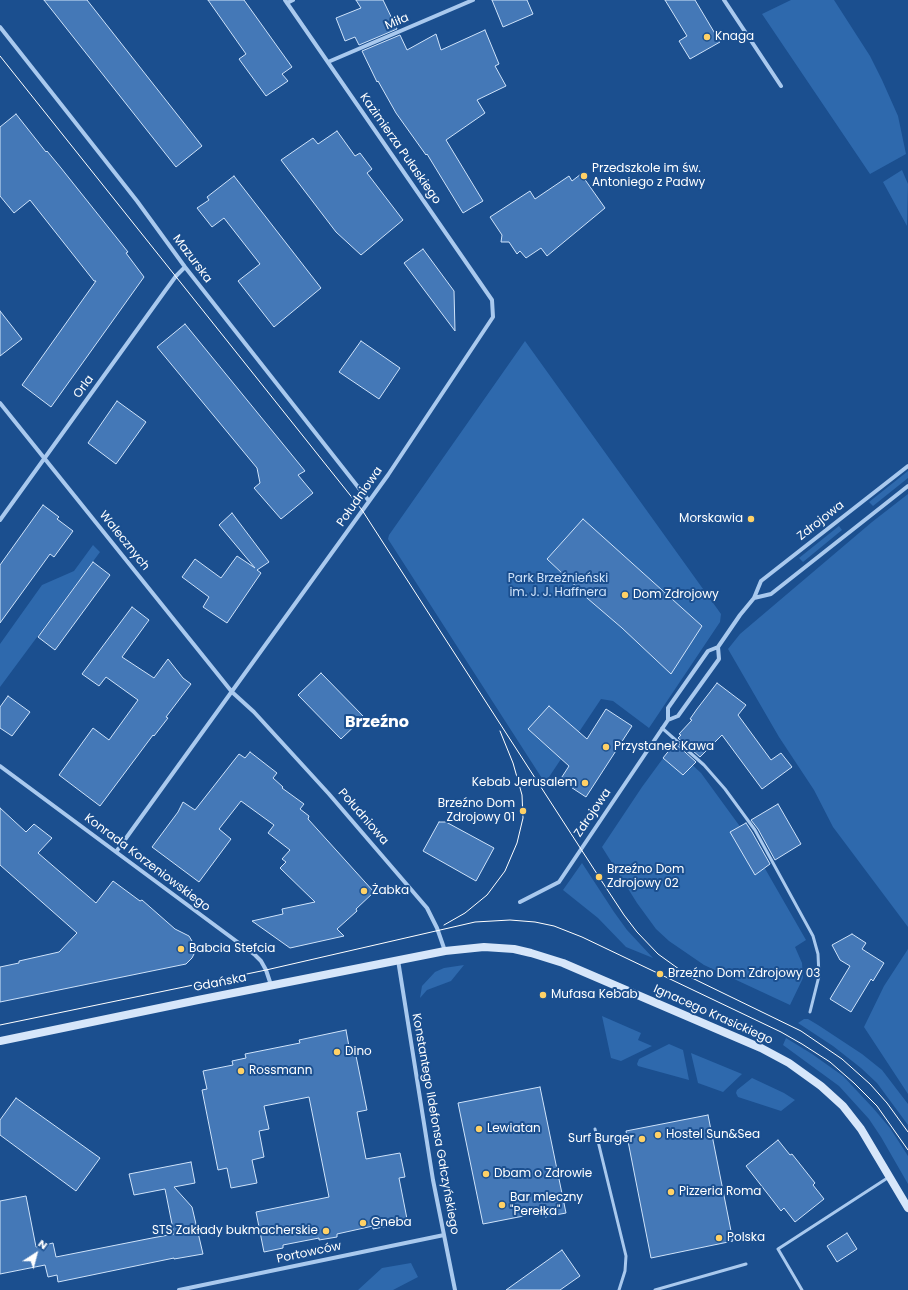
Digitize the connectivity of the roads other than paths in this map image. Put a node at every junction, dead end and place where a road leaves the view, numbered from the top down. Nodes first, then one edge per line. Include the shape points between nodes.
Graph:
1 (292, 0) edge
2 (473, 0) edge
3 (724, 0) edge
4 (286, 2) edge
5 (0, 28) edge
6 (328, 62) junction
7 (781, 86) dead end
8 (185, 267) junction
9 (493, 309) joint
10 (0, 403) edge
11 (44, 458) junction
12 (908, 466) edge
13 (908, 486) edge
14 (369, 501) junction
15 (0, 520) edge
16 (754, 598) junction
17 (718, 647) junction
18 (232, 692) junction
19 (668, 720) junction
20 (662, 728) junction
21 (0, 766) edge
22 (116, 852) junction
23 (520, 902) dead end
24 (445, 950) junction
25 (398, 960) junction
26 (271, 985) junction
27 (810, 1012) dead end
28 (0, 1041) edge
29 (595, 1129) dead end
30 (890, 1176) junction
31 (908, 1208) edge
32 (444, 1235) junction
33 (746, 1264) dead end
34 (179, 1290) edge
35 (455, 1290) edge
36 (620, 1290) edge
37 (655, 1290) edge
38 (802, 1290) edge

1 - 4 street, Kazimierza Pułaskiego
2 - 6 street, Miła
3 - 7 street
4 - 6 street, Kazimierza Pułaskiego
5 - 8 street, Mazurska via 137,201
6 - 9 street, Kazimierza Pułaskiego via 492,300
8 - 11 street, Orla via 172,281
8 - 14 street, Mazurska
9 - 14 street, Południowa via 493,317
10 - 11 street, Walecznych
11 - 15 street, Orla
11 - 18 street, Walecznych
12 - 16 street, Zdrojowa via 762,581
13 - 16 street via 771,594
14 - 18 street, Południowa
16 - 17 street, Zdrojowa
17 - 19 street, Zdrojowa via 708,651 668,708
17 - 19 street, Zdrojowa via 719,659 678,716
18 - 22 street, Południowa
18 - 24 street, Południowa via 319,782 427,908
19 - 20 street, Zdrojowa
20 - 23 street, Zdrojowa via 559,882
20 - 27 lane via 704,765 755,830 813,936 818,954 819,976
21 - 22 street, Konrada Korzeniowskiego
22 - 26 street, Konrada Korzeniowskiego via 255,955 266,970
24 - 25 street, Gdańska
24 - 30 street, Ignacego Krasickiego via 484,947 531,953 563,963 761,1048 789,1063 843,1106 861,1129
25 - 26 street, Gdańska
25 - 32 street, Konstantego Ildefonsa Gałczyńskiego
26 - 28 street, Gdańska
29 - 36 lane via 626,1256
30 - 31 street, Ignacego Krasickiego
30 - 38 lane via 778,1249
32 - 34 street, Portowców
32 - 35 street, Konstantego Ildefonsa Gałczyńskiego
33 - 37 lane

